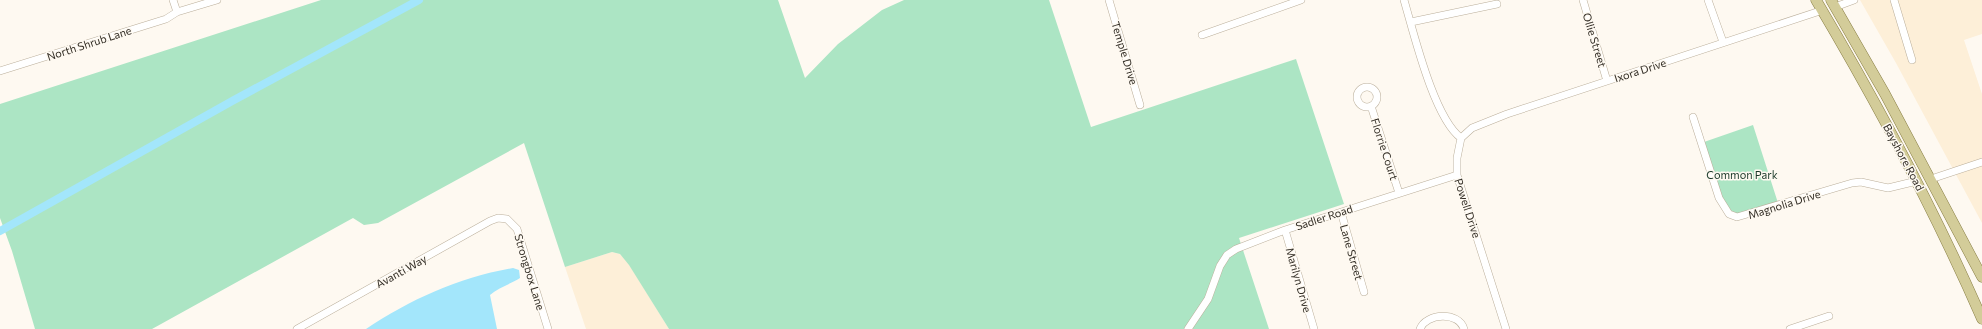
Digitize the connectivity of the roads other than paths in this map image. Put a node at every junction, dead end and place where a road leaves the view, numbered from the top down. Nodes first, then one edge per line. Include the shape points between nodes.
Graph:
1 (173, 0) edge
2 (216, 0) edge
3 (1109, 0) edge
4 (1301, 0) edge
5 (1404, 0) edge
6 (1583, 0) edge
7 (1708, 0) edge
8 (1816, 0) edge
9 (1825, 0) edge
10 (1854, 0) edge
11 (1894, 0) edge
12 (1291, 2) edge
13 (1833, 3) edge
14 (1497, 4) dead end
15 (1822, 10) junction
16 (177, 12) junction
17 (1410, 22) junction
18 (1202, 34) dead end
19 (1723, 42) junction
20 (1912, 60) dead end
21 (0, 71) edge
22 (1607, 80) junction
23 (1140, 105) dead end
24 (1371, 106) dead end
25 (1894, 111) junction
26 (1693, 117) dead end
27 (1461, 138) junction
28 (1982, 162) edge
29 (1457, 175) junction
30 (1931, 179) junction
31 (1917, 181) junction
32 (1399, 193) junction
33 (1341, 212) junction
34 (507, 219) joint
35 (1285, 230) junction
36 (1979, 264) edge
37 (1982, 277) edge
38 (1364, 292) dead end
39 (1829, 316) dead end
40 (1982, 319) edge
41 (297, 329) edge
42 (548, 329) edge
43 (1188, 329) edge
44 (1314, 329) edge
45 (1420, 329) edge
46 (1464, 329) edge
47 (1506, 329) edge
48 (1790, 329) edge

1 - 16 street
2 - 16 street, North Shrub Lane
3 - 23 street, Temple Drive
4 - 12 street
5 - 17 street
6 - 22 street, Ollie Street
7 - 19 street
8 - 15 main road, Bayshore Road
9 - 13 main road
10 - 13 street
11 - 20 street
12 - 18 street
13 - 25 main road, Bayshore Road
14 - 17 street
15 - 19 street, Ixora Drive
15 - 25 main road via 1838,24 1887,107
15 - 31 main road, Bayshore Road
16 - 21 street, North Shrub Lane via 166,19
17 - 27 street via 1433,90 1450,126
19 - 22 street, Ixora Drive
22 - 27 street, Ixora Drive via 1482,123
24 - 32 street, Florrie Court
25 - 30 main road, Bayshore Road
26 - 31 street, Magnolia Drive via 1719,198 1729,214 1737,217 1852,183 1861,182 1888,188
27 - 29 street, Powell Drive
28 - 30 street
29 - 32 street, Sadler Road
29 - 47 street, Powell Drive
30 - 36 main road, Bayshore Road
31 - 40 main road, Bayshore Road
32 - 33 street, Sadler Road
33 - 35 street, Sadler Road
33 - 38 street, Lane Street
34 - 41 street, Avanti Way via 498,218 490,221
34 - 42 street, Strongbox Lane via 517,229
35 - 43 street, Sadler Road via 1245,245 1227,255 1202,310
35 - 44 street, Marilyn Drive
36 - 37 main road, Bayshore Road
39 - 48 street
45 - 46 street via 1430,319 1447,317 1457,319

